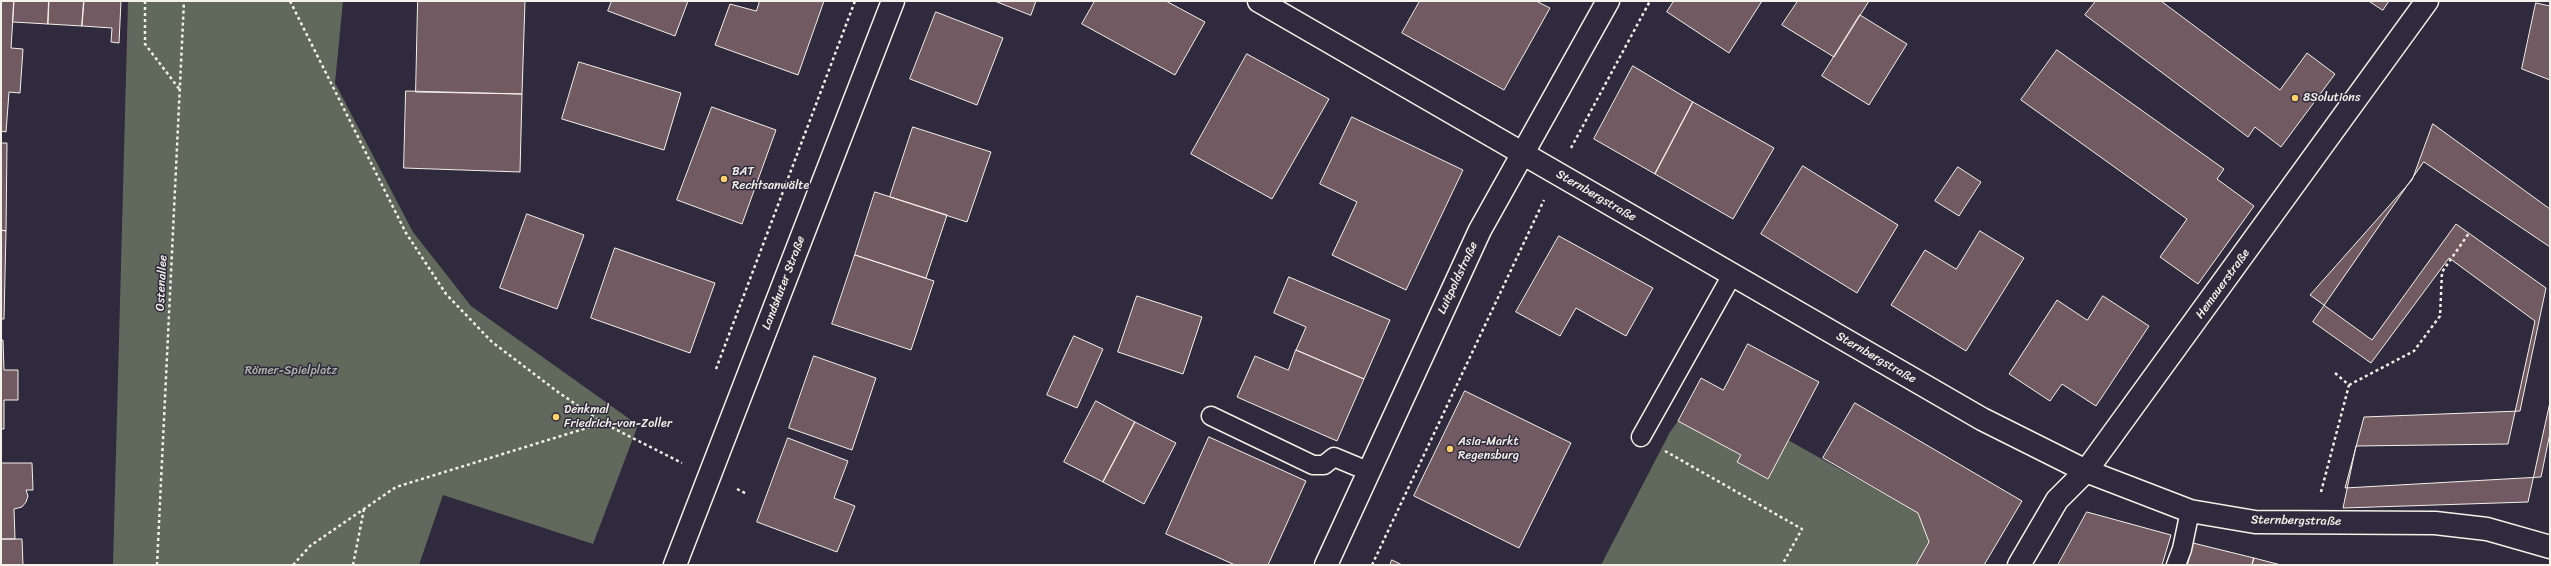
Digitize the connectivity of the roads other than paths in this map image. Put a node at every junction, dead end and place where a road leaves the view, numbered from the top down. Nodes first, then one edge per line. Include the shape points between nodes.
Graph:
1 (893, 1) edge
2 (1259, 1) edge
3 (1608, 1) edge
4 (2427, 1) edge
5 (1523, 155) junction
6 (1732, 275) junction
7 (1211, 416) dead end
8 (1641, 437) road end
9 (2086, 471) junction
10 (1370, 472) junction
11 (2190, 511) junction
12 (2550, 547) edge
13 (678, 564) edge
14 (1326, 565) edge
15 (2019, 565) edge
16 (2176, 565) edge

1 - 13 street, Landshuter Straße
2 - 5 street, Sternbergstraße
3 - 5 street, Luitpoldstraße
4 - 9 street, Hemauerstraße
5 - 6 street, Sternbergstraße
5 - 10 street, Luitpoldstraße via 1480,230
6 - 8 lane
6 - 9 street, Sternbergstraße via 1982,419
7 - 10 lane via 1313,465 1324,465 1334,457
9 - 11 street, Sternbergstraße
9 - 15 street, Hemauerstraße via 2057,500
10 - 14 street, Luitpoldstraße
11 - 12 street, Sternbergstraße via 2255,522 2435,523 2487,530
11 - 16 lane

